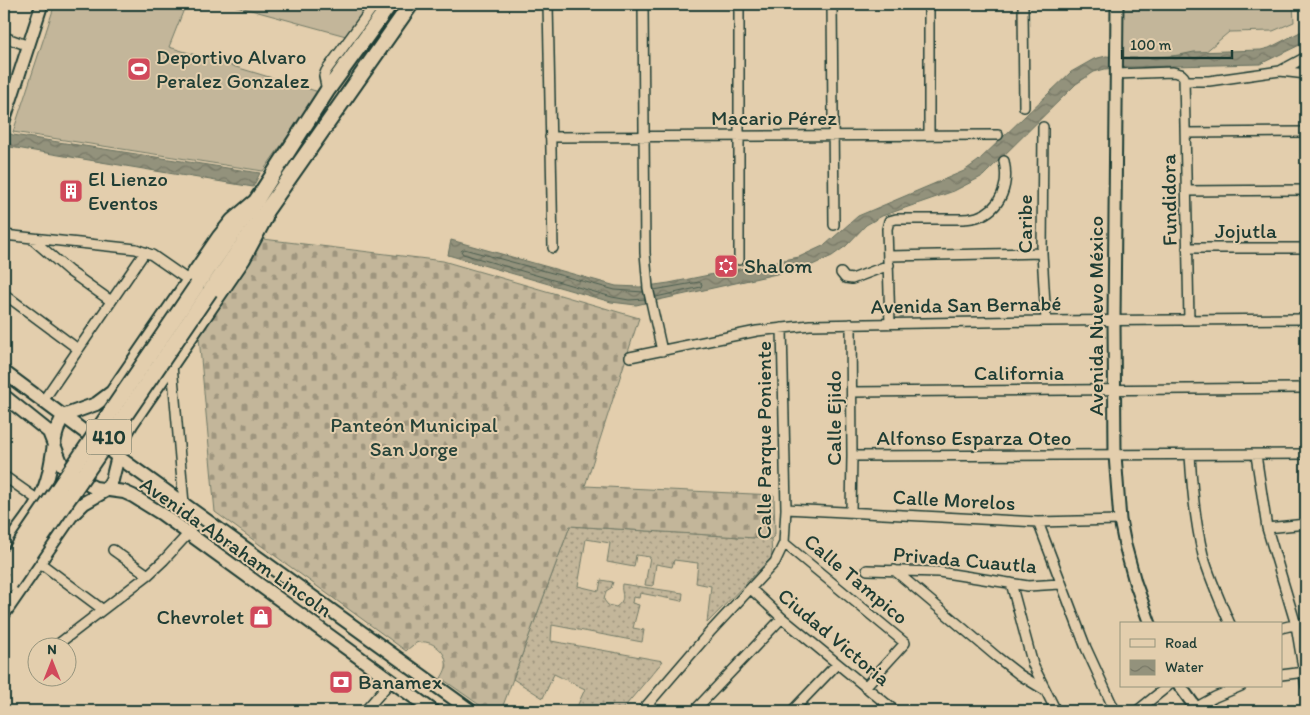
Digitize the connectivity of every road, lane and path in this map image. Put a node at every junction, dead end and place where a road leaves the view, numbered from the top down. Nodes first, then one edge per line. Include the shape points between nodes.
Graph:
1 (42, 4) edge
2 (376, 4) edge
3 (390, 4) edge
4 (410, 4) edge
5 (548, 4) edge
6 (643, 4) edge
7 (739, 4) edge
8 (832, 4) edge
9 (929, 4) edge
10 (1023, 4) edge
11 (1117, 4) edge
12 (4, 36) edge
13 (364, 40) junction
14 (29, 46) junction
15 (1306, 57) edge
16 (1280, 70) junction
17 (1116, 72) junction
18 (1306, 74) edge
19 (1185, 80) junction
20 (9, 87) edge
21 (327, 91) junction
22 (1024, 107) dead end
23 (4, 121) edge
24 (1043, 127) dead end
25 (1306, 132) edge
26 (1186, 133) junction
27 (928, 135) junction
28 (998, 135) dead end
29 (644, 136) junction
30 (739, 136) junction
31 (833, 136) junction
32 (550, 138) junction
33 (1004, 161) dead end
34 (1306, 190) edge
35 (1186, 191) junction
36 (264, 200) junction
37 (834, 225) dead end
38 (4, 235) edge
39 (31, 238) junction
40 (553, 248) dead end
41 (1187, 248) junction
42 (1306, 248) edge
43 (145, 252) junction
44 (1042, 253) junction
45 (739, 260) dead end
46 (889, 261) junction
47 (841, 273) dead end
48 (198, 285) junction
49 (4, 294) edge
50 (112, 301) junction
51 (1306, 319) edge
52 (1189, 320) junction
53 (1046, 321) junction
54 (1114, 321) junction
55 (851, 324) junction
56 (890, 324) junction
57 (782, 328) junction
58 (78, 349) junction
59 (140, 350) junction
60 (662, 351) junction
61 (630, 357) dead end
62 (169, 368) junction
63 (4, 372) edge
64 (1306, 388) edge
65 (1115, 391) junction
66 (852, 392) junction
67 (4, 396) edge
68 (43, 401) junction
69 (64, 416) junction
70 (54, 445) junction
71 (1306, 454) edge
72 (1115, 455) junction
73 (1256, 455) junction
74 (118, 456) junction
75 (852, 456) junction
76 (1190, 456) junction
77 (4, 476) edge
78 (105, 491) junction
79 (36, 503) junction
80 (184, 504) junction
81 (786, 509) junction
82 (851, 511) junction
83 (1120, 520) junction
84 (1038, 522) junction
85 (1306, 524) edge
86 (1267, 528) junction
87 (62, 529) junction
88 (17, 530) junction
89 (188, 534) junction
90 (784, 543) junction
91 (4, 549) edge
92 (48, 549) junction
93 (113, 550) dead end
94 (39, 562) junction
95 (4, 568) edge
96 (867, 570) dead end
97 (894, 570) junction
98 (148, 575) junction
99 (1011, 583) junction
100 (1060, 584) junction
101 (7, 588) edge
102 (751, 589) junction
103 (102, 609) junction
104 (4, 614) edge
105 (782, 618) junction
106 (1149, 622) edge
107 (1229, 622) edge
108 (1306, 622) edge
109 (1296, 625) junction
110 (1282, 628) edge
111 (66, 638) edge
112 (837, 664) junction
113 (1305, 672) junction
114 (1282, 675) edge
115 (390, 681) junction
116 (1306, 686) edge
117 (865, 687) junction
118 (1165, 688) edge
119 (1181, 688) edge
120 (1236, 688) edge
121 (1043, 689) junction
122 (1197, 710) edge
123 (365, 711) edge
124 (433, 711) edge
125 (471, 711) edge
126 (642, 711) edge
127 (694, 711) edge
128 (792, 711) edge
129 (895, 711) edge
130 (1056, 711) edge
131 (1115, 711) edge
132 (1136, 711) edge

1 - 14 street
2 - 13 main road
2 - 21 street via 326,72
3 - 13 main road, 410
4 - 36 main road, 410
5 - 32 street
6 - 29 street
7 - 30 street
8 - 31 street
9 - 27 street
10 - 22 street
11 - 17 street, Avenida Nuevo México
12 - 14 street
13 - 21 main road, 410
14 - 20 street
15 - 16 street
16 - 18 street
16 - 19 street via 1209,81
17 - 19 street via 1177,72
17 - 54 street, Avenida Nuevo México
19 - 26 street, Fundidora
20 - 23 street
21 - 36 main road, 410
24 - 44 street, Caribe
25 - 26 street
26 - 35 street, Fundidora
27 - 28 street, Macario Pérez
27 - 31 street, Macario Pérez
29 - 30 street, Macario Pérez
29 - 32 street, Macario Pérez
29 - 60 street via 648,288
30 - 31 street, Macario Pérez
30 - 45 street
31 - 37 street
32 - 40 street
33 - 46 street via 1007,178 1004,193 982,215 889,221
34 - 35 street
35 - 41 street, Fundidora
36 - 48 main road, 410
36 - 48 main road via 242,210 228,225
36 - 62 main road via 267,217 244,259
38 - 39 street
39 - 43 street
39 - 50 street via 69,271
41 - 42 street, Jojutla
41 - 52 street, Fundidora
43 - 48 street
43 - 50 street
44 - 46 street
44 - 53 street, Caribe
46 - 47 street via 852,279
46 - 56 street
48 - 59 main road
48 - 95 main road, 410, bridge
48 - 101 main road, 410, bridge
49 - 58 street
50 - 58 street
51 - 52 street, Avenida San Bernabé
52 - 54 street, Avenida San Bernabé
53 - 54 street, Avenida San Bernabé
53 - 56 street, Avenida San Bernabé
54 - 65 street, Avenida Nuevo México
55 - 56 street, Avenida San Bernabé
55 - 57 street, Avenida San Bernabé
55 - 66 street, Calle Ejido
57 - 60 street, Avenida San Bernabé
57 - 81 street, Calle Parque Poniente
58 - 68 street
59 - 62 main road via 150,346 158,350 168,357
59 - 62 main road via 138,361 146,370 160,374
59 - 69 main road via 112,392 96,404
60 - 61 street, Avenida San Bernabé
62 - 74 main road via 122,440
62 - 80 street
63 - 68 main road
64 - 65 street, California
65 - 66 street, California
65 - 72 street, Avenida Nuevo México
66 - 75 street, Calle Ejido
67 - 70 main road, Avenida Abraham Lincoln via 49,432
68 - 69 main road
69 - 70 main road
69 - 74 main road
70 - 78 main road, Avenida Abraham Lincoln via 62,465 74,477
70 - 79 main road via 47,480
71 - 73 street, Alfonso Esparza Oteo
72 - 75 street, Alfonso Esparza Oteo
72 - 76 street, Alfonso Esparza Oteo
72 - 83 street, Avenida Nuevo México
73 - 76 street, Alfonso Esparza Oteo
73 - 86 street
74 - 78 main road via 112,480
74 - 80 main road
75 - 82 street, Calle Ejido
76 - 107 street via 1192,496 1204,556
77 - 79 street
78 - 87 main road via 77,509
78 - 89 main road, Avenida Abraham Lincoln via 133,496
79 - 87 main road via 37,519
79 - 88 main road
80 - 125 main road
81 - 82 street, Calle Morelos
81 - 90 street, Calle Parque Poniente
82 - 84 street, Calle Morelos
83 - 84 street, Calle Morelos
83 - 106 street, Avenida Nuevo México via 1135,582
84 - 100 street
85 - 86 street
86 - 109 street
87 - 92 main road
88 - 91 main road
88 - 92 main road via 37,524 46,531
89 - 98 street
89 - 115 main road, Avenida Abraham Lincoln
90 - 102 street, Calle Parque Poniente via 775,562
90 - 117 street, Calle Tampico via 905,643
92 - 94 main road
93 - 98 street
94 - 103 street
94 - 104 main road
96 - 97 street, Privada Cuautla
97 - 99 street, Privada Cuautla via 939,572
97 - 121 street via 1020,675
98 - 103 street
99 - 100 street, Privada Cuautla via 1033,586
99 - 121 street via 1033,666
100 - 131 street
102 - 105 street, Ciudad Victoria
102 - 126 street, Calle Parque Poniente
103 - 111 street
105 - 112 street, Ciudad Victoria
105 - 127 street
108 - 109 street
109 - 110 street
109 - 113 street
112 - 117 street, Ciudad Victoria
112 - 128 street
113 - 114 street
113 - 116 street
115 - 123 street
115 - 124 main road, Avenida Abraham Lincoln
117 - 129 street, Ciudad Victoria
118 - 132 street
119 - 122 street
120 - 122 street via 1215,697
121 - 130 street

